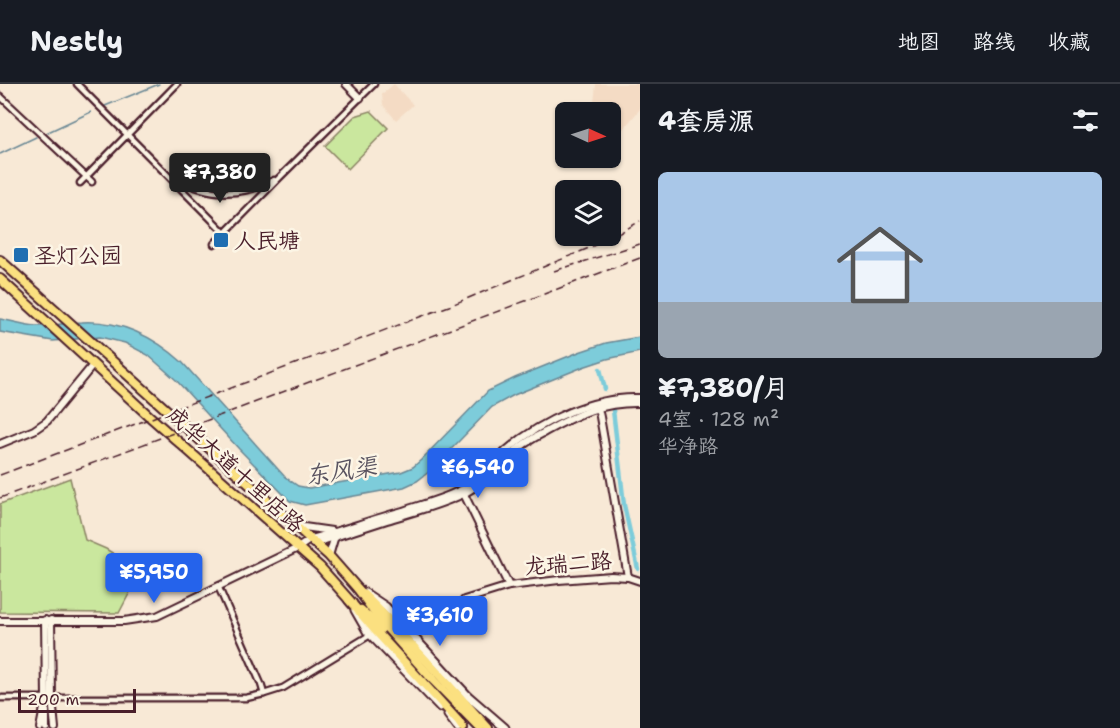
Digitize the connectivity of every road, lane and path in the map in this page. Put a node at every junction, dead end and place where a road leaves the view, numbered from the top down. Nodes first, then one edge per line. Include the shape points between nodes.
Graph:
1 (77, 84) edge
2 (177, 84) edge
3 (346, 84) edge
4 (374, 84) edge
5 (0, 96) edge
6 (360, 98) junction
7 (128, 134) junction
8 (164, 171) junction
9 (86, 177) junction
10 (280, 177) junction
11 (80, 183) dead end
12 (92, 183) dead end
13 (225, 233) junction
14 (214, 244) dead end
15 (0, 260) edge
16 (0, 279) edge
17 (4, 286) edge
18 (93, 365) junction
19 (640, 398) edge
20 (640, 403) edge
21 (597, 405) junction
22 (0, 444) edge
23 (463, 491) junction
24 (297, 526) junction
25 (336, 534) junction
26 (313, 541) junction
27 (298, 548) junction
28 (329, 556) junction
29 (628, 578) junction
30 (640, 581) edge
31 (218, 586) junction
32 (509, 586) junction
33 (358, 589) junction
34 (464, 600) dead end
35 (48, 620) junction
36 (0, 621) edge
37 (377, 624) junction
38 (264, 694) junction
39 (0, 698) edge
40 (49, 698) junction
41 (477, 716) junction
42 (461, 726) edge
43 (40, 728) edge
44 (46, 728) edge
45 (54, 728) edge
46 (473, 728) edge
47 (480, 728) edge
48 (488, 728) edge
49 (495, 728) edge
50 (505, 728) edge

1 - 7 street
2 - 7 street
3 - 6 street
4 - 6 street
5 - 9 street
6 - 10 street
7 - 8 street
7 - 9 street
8 - 10 street via 194,188 218,193 243,191
8 - 13 street
9 - 11 street
9 - 12 street
10 - 13 street
13 - 14 street
15 - 24 main road, 成华大道十里店路
16 - 17 main road
17 - 18 main road, 成华大道十里店路
18 - 22 street via 47,421
18 - 27 main road, 成华大道十里店路
19 - 21 street via 625,397
20 - 21 street
21 - 23 street via 567,413 526,436
21 - 29 street
23 - 25 street
23 - 32 street
24 - 25 street
24 - 26 main road, 成华大道十里店路
25 - 26 street
25 - 28 street
26 - 27 street
26 - 28 main road, 成华大道十里店路
27 - 31 street
27 - 37 main road, 成华大道十里店路
28 - 33 main road, 成华大道十里店路
29 - 30 street, 龙瑞二路
29 - 32 street, 龙瑞二路 via 610,576
31 - 35 street via 157,616 124,621
31 - 38 street
32 - 34 street, 龙瑞二路
33 - 37 main road, 成华大道十里店路
33 - 50 main road via 386,607 468,696
35 - 36 street
35 - 40 street
37 - 38 street via 283,688
37 - 41 main road
37 - 42 main road
37 - 46 main road
37 - 47 main road
38 - 40 street via 246,698
39 - 40 street
40 - 43 street
40 - 44 street
40 - 45 street
41 - 48 main road
41 - 49 main road

